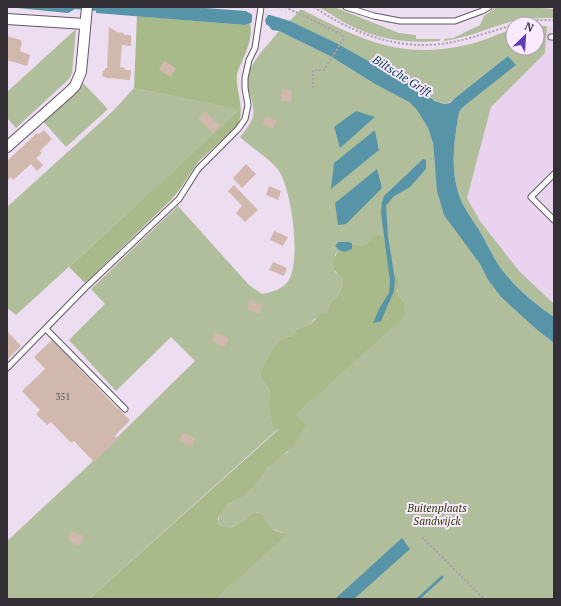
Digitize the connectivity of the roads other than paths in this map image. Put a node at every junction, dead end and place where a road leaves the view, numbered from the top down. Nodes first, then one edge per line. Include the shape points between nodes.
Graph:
1 (261, 7) edge
2 (346, 7) edge
3 (489, 7) edge
4 (87, 9) edge
5 (7, 19) edge
6 (85, 24) junction
7 (7, 147) edge
8 (554, 174) edge
9 (554, 220) edge
10 (46, 329) junction
11 (7, 368) edge
12 (125, 409) dead end

1 - 10 lane via 255,48 249,60 246,78 248,105 245,119 198,169 179,199 85,288
2 - 3 lane via 400,21 455,21
4 - 6 street
5 - 6 street
6 - 7 street via 82,72 75,86
8 - 9 lane via 531,197
10 - 11 lane
10 - 12 lane

